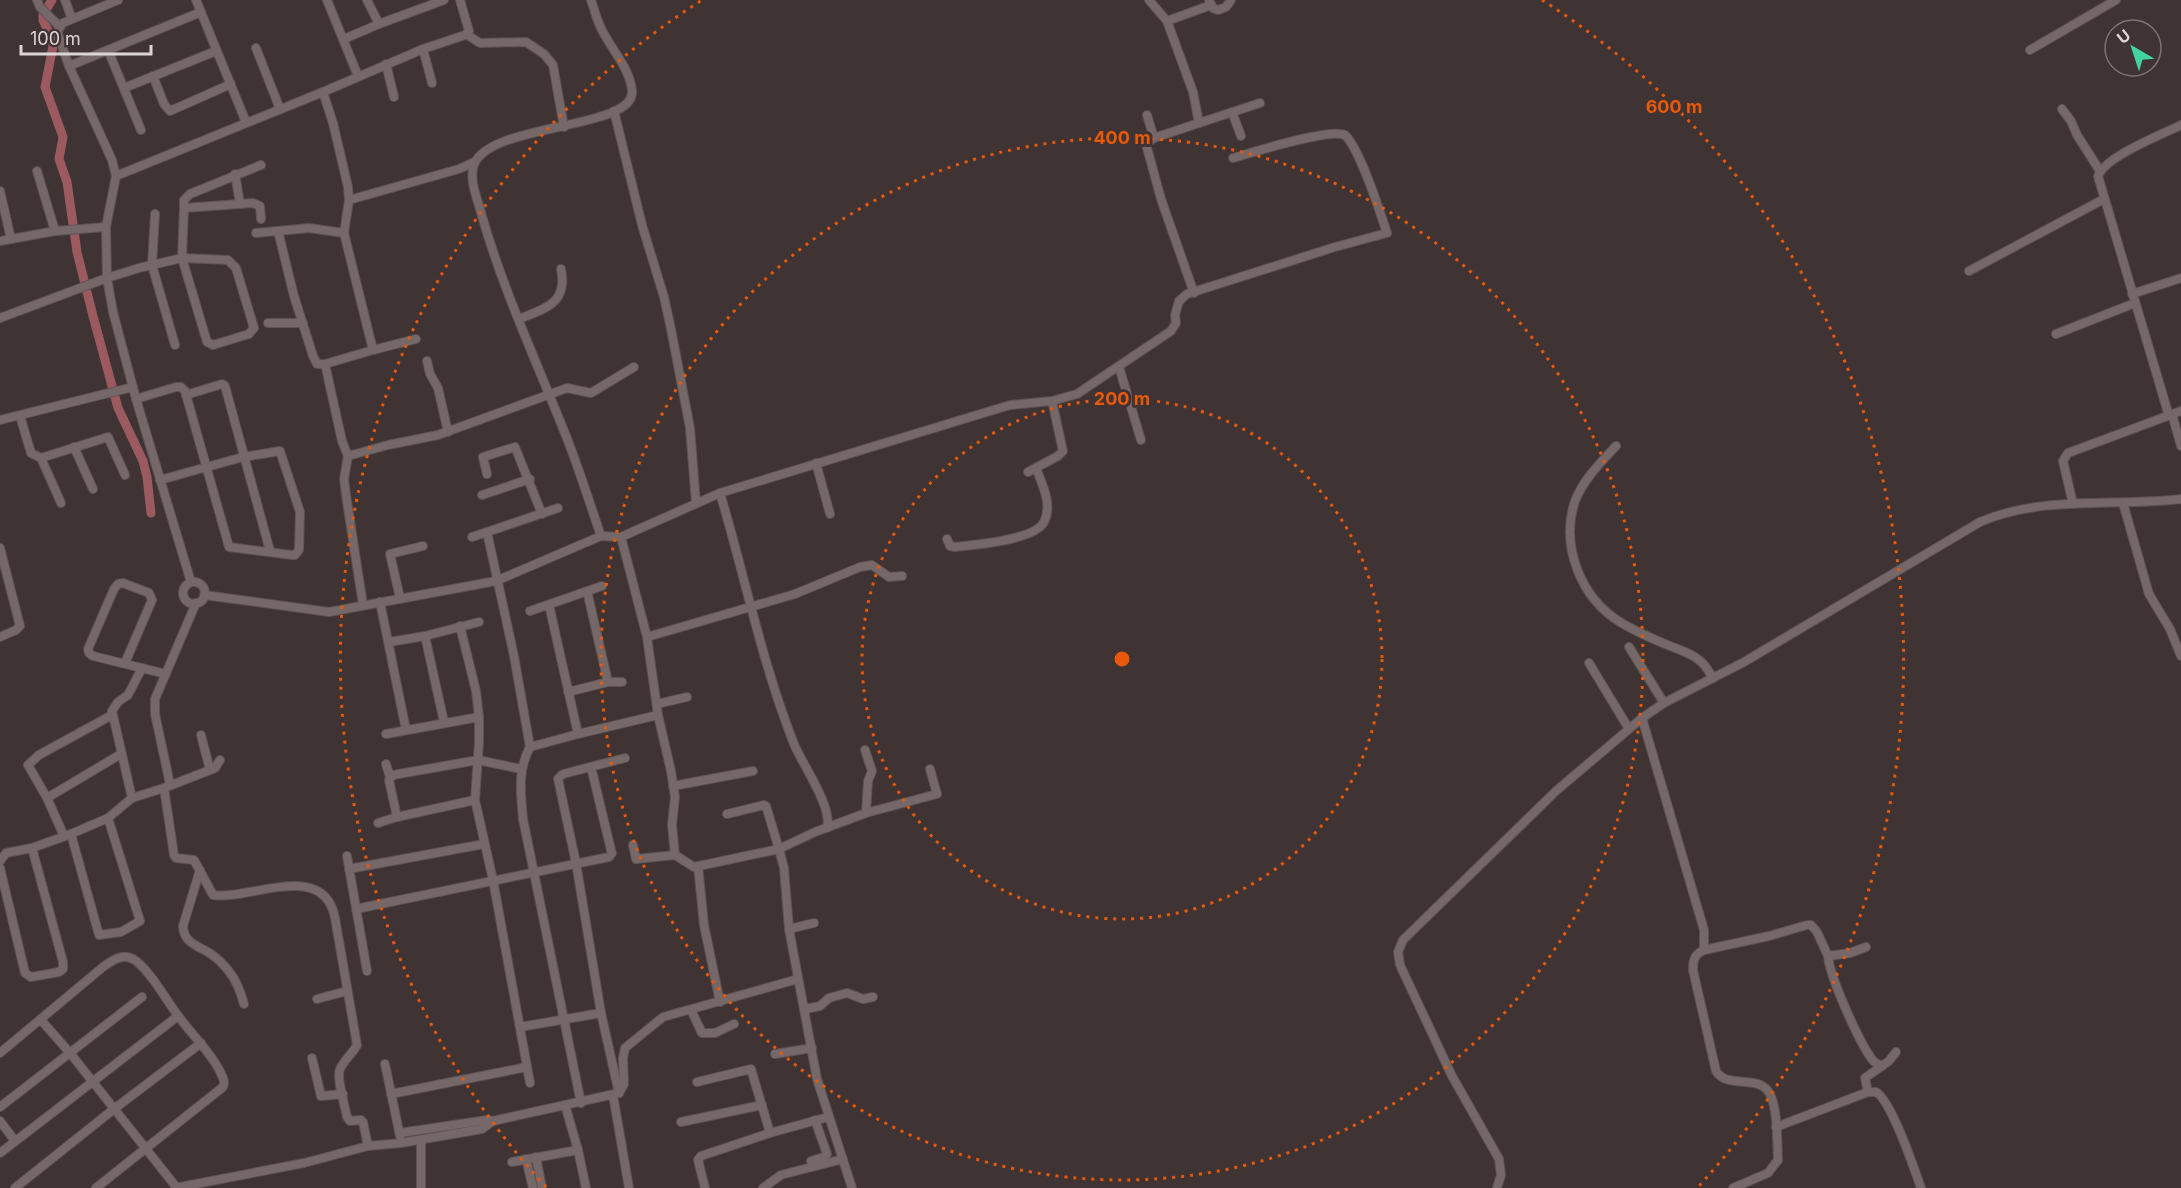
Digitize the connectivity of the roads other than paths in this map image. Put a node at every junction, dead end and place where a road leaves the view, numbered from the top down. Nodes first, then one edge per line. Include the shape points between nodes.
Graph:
1 (65, 0) edge
2 (118, 0) edge
3 (196, 0) edge
4 (327, 0) edge
5 (368, 0) edge
6 (444, 0) edge
7 (460, 0) edge
8 (591, 0) edge
9 (1149, 0) edge
10 (1231, 0) edge
11 (2116, 0) edge
12 (1210, 2) edge
13 (39, 4) edge
14 (201, 12) junction
15 (72, 19) junction
16 (1167, 21) junction
17 (379, 24) junction
18 (60, 27) junction
19 (466, 34) junction
20 (344, 39) junction
21 (256, 48) dead end
22 (423, 49) junction
23 (108, 50) junction
24 (2030, 50) dead end
25 (216, 51) junction
26 (386, 64) junction
27 (69, 66) junction
28 (153, 76) junction
29 (358, 76) junction
30 (432, 83) dead end
31 (231, 84) junction
32 (124, 88) junction
33 (322, 92) junction
34 (394, 97) dead end
35 (1260, 103) dead end
36 (280, 109) junction
37 (2062, 109) dead end
38 (614, 111) junction
39 (1232, 112) junction
40 (1148, 115) dead end
41 (246, 122) junction
42 (1199, 123) junction
43 (2181, 125) edge
44 (564, 127) junction
45 (141, 130) dead end
46 (1241, 136) dead end
47 (1154, 138) junction
48 (1233, 158) dead end
49 (474, 162) junction
50 (261, 165) dead end
51 (37, 171) dead end
52 (2100, 171) junction
53 (235, 174) junction
54 (116, 176) junction
55 (0, 191) edge
56 (2104, 199) junction
57 (349, 200) junction
58 (240, 204) junction
59 (184, 207) junction
60 (155, 214) dead end
61 (261, 219) dead end
62 (106, 227) junction
63 (55, 231) junction
64 (278, 231) junction
65 (256, 233) dead end
66 (344, 233) junction
67 (11, 239) junction
68 (0, 241) edge
69 (182, 258) junction
70 (152, 265) junction
71 (561, 269) dead end
72 (1969, 271) dead end
73 (107, 278) junction
74 (2181, 278) edge
75 (1194, 293) junction
76 (2134, 299) junction
77 (0, 318) edge
78 (519, 319) junction
79 (268, 323) dead end
80 (303, 323) junction
81 (2056, 334) dead end
82 (416, 339) dead end
83 (175, 345) dead end
84 (373, 350) junction
85 (427, 361) dead end
86 (325, 364) junction
87 (634, 367) dead end
88 (1119, 367) junction
89 (133, 387) junction
90 (186, 395) junction
91 (549, 395) junction
92 (136, 399) junction
93 (1052, 402) junction
94 (2174, 414) edge
95 (20, 416) junction
96 (0, 420) edge
97 (448, 432) junction
98 (1141, 440) dead end
99 (1616, 446) dead end
100 (2181, 446) edge
101 (74, 447) junction
102 (348, 456) junction
103 (243, 457) junction
104 (41, 458) junction
105 (816, 463) junction
106 (207, 468) junction
107 (487, 474) dead end
108 (125, 475) dead end
109 (530, 479) junction
110 (160, 480) junction
111 (93, 489) dead end
112 (720, 493) junction
113 (482, 495) dead end
114 (2181, 499) edge
115 (61, 503) dead end
116 (696, 503) junction
117 (2123, 503) junction
118 (2073, 504) junction
119 (558, 508) dead end
120 (542, 514) junction
121 (830, 514) dead end
122 (487, 532) junction
123 (601, 536) junction
124 (472, 537) dead end
125 (621, 537) junction
126 (947, 539) dead end
127 (423, 546) dead end
128 (0, 548) edge
129 (270, 551) junction
130 (902, 576) dead end
131 (496, 581) junction
132 (191, 582) junction
133 (602, 586) dead end
134 (587, 591) junction
135 (204, 595) junction
136 (400, 598) junction
137 (380, 602) junction
138 (196, 603) junction
139 (363, 605) junction
140 (549, 605) junction
141 (752, 607) junction
142 (530, 611) dead end
143 (479, 622) dead end
144 (460, 626) junction
145 (425, 636) junction
146 (0, 637) edge
147 (647, 637) junction
148 (389, 642) junction
149 (1629, 647) dead end
150 (2181, 656) edge
151 (125, 663) junction
152 (1589, 663) dead end
153 (142, 668) junction
154 (166, 674) junction
155 (1713, 678) junction
156 (608, 682) junction
157 (622, 682) dead end
158 (568, 692) junction
159 (687, 697) dead end
160 (1664, 703) junction
161 (657, 705) junction
162 (112, 715) junction
163 (658, 715) junction
164 (479, 717) junction
165 (1642, 718) junction
166 (444, 723) junction
167 (1629, 729) junction
168 (406, 730) junction
169 (386, 734) dead end
170 (578, 734) junction
171 (201, 735) dead end
172 (530, 747) junction
173 (866, 750) dead end
174 (121, 754) junction
175 (625, 758) dead end
176 (220, 760) dead end
177 (478, 760) junction
178 (386, 764) dead end
179 (591, 767) junction
180 (521, 769) junction
181 (930, 769) dead end
182 (210, 770) junction
183 (753, 771) dead end
184 (390, 777) junction
185 (167, 786) junction
186 (673, 786) junction
187 (47, 798) junction
188 (132, 798) junction
189 (475, 801) junction
190 (866, 813) junction
191 (727, 814) dead end
192 (397, 817) junction
193 (108, 819) junction
194 (378, 823) dead end
195 (827, 828) junction
196 (68, 835) junction
197 (484, 844) junction
198 (633, 844) dead end
199 (32, 848) junction
200 (779, 849) junction
201 (675, 855) junction
202 (2, 856) edge
203 (347, 856) dead end
204 (576, 863) junction
205 (698, 866) junction
206 (0, 868) edge
207 (349, 869) junction
208 (200, 870) junction
209 (533, 872) junction
210 (493, 880) junction
211 (356, 909) junction
212 (814, 923) dead end
213 (789, 929) junction
214 (1866, 947) dead end
215 (1704, 950) junction
216 (1828, 956) junction
217 (367, 971) dead end
218 (798, 979) junction
219 (347, 991) junction
220 (142, 997) dead end
221 (873, 997) dead end
222 (317, 999) dead end
223 (720, 1002) junction
224 (244, 1004) dead end
225 (805, 1009) junction
226 (691, 1010) junction
227 (601, 1013) junction
228 (178, 1016) junction
229 (563, 1018) junction
230 (41, 1020) junction
231 (735, 1024) dead end
232 (519, 1027) junction
233 (201, 1043) junction
234 (812, 1048) junction
235 (1896, 1052) dead end
236 (0, 1053) edge
237 (70, 1053) junction
238 (775, 1054) dead end
239 (312, 1059) dead end
240 (385, 1064) dead end
241 (1882, 1066) junction
242 (527, 1067) junction
243 (93, 1082) junction
244 (697, 1082) dead end
245 (530, 1083) dead end
246 (1868, 1092) junction
247 (343, 1094) junction
248 (391, 1094) junction
249 (616, 1094) junction
250 (581, 1103) junction
251 (565, 1105) junction
252 (762, 1105) junction
253 (0, 1107) edge
254 (114, 1109) junction
255 (828, 1117) junction
256 (814, 1120) junction
257 (0, 1121) edge
258 (493, 1121) junction
259 (681, 1122) dead end
260 (1776, 1127) junction
261 (400, 1132) junction
262 (770, 1133) junction
263 (421, 1140) junction
264 (15, 1141) junction
265 (401, 1143) junction
266 (368, 1146) junction
267 (145, 1148) junction
268 (578, 1150) junction
269 (0, 1153) edge
270 (536, 1157) junction
271 (526, 1159) junction
272 (843, 1159) junction
273 (512, 1162) dead end
274 (807, 1167) junction
275 (15, 1188) edge
276 (96, 1188) edge
277 (176, 1188) edge
278 (422, 1188) edge
279 (533, 1188) edge
280 (542, 1188) edge
281 (586, 1188) edge
282 (629, 1188) edge
283 (705, 1188) edge
284 (763, 1188) edge
285 (852, 1188) edge
286 (1497, 1188) edge
287 (1733, 1188) edge
288 (1921, 1188) edge

1 - 15 street
2 - 15 street
3 - 14 street
4 - 20 street
5 - 17 street
6 - 17 street
7 - 19 street via 469,31
8 - 38 street via 632,92 629,101
9 - 16 street
10 - 12 street via 1218,10
11 - 24 street
12 - 16 street
13 - 18 street
14 - 23 street
14 - 25 street
15 - 18 street
16 - 42 street via 1193,92
17 - 20 street
18 - 27 street via 58,34
19 - 22 street
19 - 44 street via 480,43 526,42 544,54 553,65
20 - 29 street
21 - 36 street
22 - 26 street
22 - 30 street
23 - 27 street
23 - 32 street
25 - 28 street
25 - 31 street
26 - 29 street
26 - 34 street
27 - 54 street
28 - 31 street via 170,111
28 - 32 street
29 - 33 street
31 - 41 street
32 - 45 street
33 - 36 street
33 - 57 street via 333,123
35 - 39 street
36 - 41 street
37 - 52 street
38 - 44 street
38 - 116 street via 671,329 690,428
39 - 42 street
39 - 46 street
40 - 47 street
41 - 54 street
42 - 47 street
43 - 52 street
44 - 49 street via 520,135 494,145
47 - 75 street via 1146,144
48 - 75 street via 1334,133 1345,135 1357,153 1387,233
49 - 57 street
49 - 78 street via 471,178 489,242
50 - 53 street
51 - 63 street
52 - 56 street
53 - 58 street
53 - 59 street via 190,194
54 - 62 street
55 - 67 street
56 - 72 street
56 - 76 street
57 - 66 street
58 - 59 street
58 - 61 street via 258,204
59 - 69 street
60 - 70 street
62 - 63 street
62 - 73 street
63 - 67 street
64 - 65 street
64 - 66 street via 318,228
64 - 80 street
66 - 84 street
67 - 68 street
69 - 69 street via 231,262 236,268 252,332 209,345
69 - 70 street
70 - 73 street
70 - 83 street
71 - 78 street via 562,289 558,298 544,309
73 - 77 street
73 - 89 street
74 - 76 street
75 - 88 street via 1179,301 1171,331
76 - 81 street
76 - 94 street
78 - 91 street
79 - 80 street
80 - 86 street via 315,360
82 - 84 street
84 - 86 street
85 - 97 street
86 - 102 street
87 - 91 street via 591,393 567,388
88 - 93 street via 1077,394
88 - 98 street
89 - 92 street
89 - 95 street
90 - 92 street via 181,387 176,387
90 - 103 street via 225,386
90 - 106 street
91 - 97 street
91 - 123 street
92 - 110 street
93 - 105 street via 1010,405
93 - 126 street via 1063,451 1032,470 1047,500 1044,523 1038,529 989,543 950,546
94 - 100 street
94 - 118 street via 2068,453 2063,461
95 - 96 street
95 - 104 street via 31,453
97 - 102 street
99 - 155 street via 1575,500 1571,533 1578,574 1593,597 1619,622 1697,658
101 - 104 street
101 - 108 street via 108,437
101 - 111 street
102 - 139 street via 346,495
103 - 106 street
103 - 129 street
103 - 129 street via 280,451 300,512 297,553
104 - 115 street
105 - 112 street
105 - 121 street
106 - 110 street
106 - 129 street via 229,547
107 - 109 street via 483,457 515,447
109 - 113 street
109 - 120 street
110 - 132 street
112 - 116 street
112 - 141 street
114 - 117 street
116 - 125 street
117 - 118 street
117 - 150 street via 2149,594
118 - 155 street via 2032,506 1980,522
119 - 120 street
120 - 122 street
122 - 124 street
122 - 131 street
123 - 125 street
123 - 131 street
125 - 147 street
127 - 136 street via 390,554
128 - 146 street via 20,626
130 - 141 street via 889,577 872,565 861,567
131 - 136 street
131 - 172 street
132 - 135 street via 201,585
132 - 138 street via 183,594 186,600
133 - 134 street
134 - 140 street
134 - 156 street
135 - 138 street
135 - 139 street via 314,612
136 - 137 street
137 - 139 street
137 - 148 street
138 - 154 street
140 - 142 street
140 - 158 street
141 - 147 street
141 - 195 street via 768,671 795,747 823,804
143 - 144 street
144 - 145 street
144 - 164 street
145 - 148 street
145 - 166 street
147 - 161 street
148 - 168 street
149 - 160 street
151 - 151 street via 88,652 114,589 123,583 149,593 152,600
151 - 153 street
152 - 167 street
153 - 154 street
153 - 162 street
154 - 185 street via 154,706
155 - 160 street
156 - 157 street
156 - 158 street
158 - 170 street
159 - 161 street
160 - 165 street
161 - 163 street
162 - 174 street
162 - 187 street via 28,765
163 - 170 street
163 - 186 street
164 - 166 street
164 - 177 street
165 - 167 street
165 - 215 street via 1704,930
166 - 168 street
167 - 286 street via 1530,816 1403,940 1398,952 1400,965 1452,1076 1499,1158 1501,1175
168 - 169 street
170 - 172 street
171 - 182 street
172 - 180 street
173 - 190 street via 872,771
174 - 187 street
174 - 188 street
175 - 179 street
176 - 182 street
177 - 180 street
177 - 184 street
177 - 189 street
178 - 184 street
179 - 204 street via 558,779
179 - 204 street via 612,854
180 - 209 street via 523,819
181 - 190 street via 937,794
182 - 185 street
183 - 186 street
184 - 192 street
185 - 188 street
185 - 208 street via 174,855 194,860
186 - 201 street
187 - 196 street
188 - 193 street
189 - 192 street
189 - 197 street
190 - 195 street
191 - 200 street via 766,806
192 - 194 street
193 - 196 street
193 - 196 street via 140,921 121,932 99,935
195 - 200 street
196 - 199 street
197 - 207 street
197 - 210 street
198 - 201 street via 636,859
199 - 202 street
199 - 206 street via 63,962 59,972 31,977 25,973
200 - 205 street
200 - 213 street
201 - 205 street
203 - 207 street
204 - 209 street
204 - 227 street
205 - 223 street via 704,925
207 - 211 street
208 - 219 street via 210,892 217,896 297,886 324,897 334,910
208 - 224 street via 183,933 227,969 238,984
209 - 210 street
209 - 229 street
210 - 211 street
210 - 232 street
211 - 217 street
212 - 213 street
213 - 218 street
214 - 216 street
215 - 216 street via 1807,925 1815,928
215 - 260 street via 1694,958 1693,969 1716,1071 1724,1078 1764,1087 1771,1096
216 - 241 street via 1834,979 1863,1042 1872,1060
218 - 223 street
218 - 225 street
219 - 222 street
219 - 247 street via 357,1045 338,1075
220 - 237 street
221 - 225 street via 863,999 847,993
223 - 226 street
225 - 234 street
226 - 231 street via 702,1033 715,1033
226 - 249 street via 663,1017 626,1046 624,1084
227 - 229 street
227 - 249 street
228 - 230 street via 142,968 125,957 103,967
228 - 233 street
228 - 243 street
229 - 232 street
229 - 250 street
230 - 236 street
230 - 237 street
232 - 242 street
233 - 254 street
233 - 267 street via 223,1078 223,1087
234 - 238 street
234 - 255 street
235 - 241 street
237 - 243 street
237 - 253 street
239 - 247 street via 321,1096
240 - 248 street
241 - 246 street via 1865,1078
242 - 245 street
242 - 248 street
243 - 254 street
243 - 264 street
244 - 252 street via 751,1068
246 - 260 street
246 - 288 street via 1879,1094 1884,1102
247 - 266 street via 347,1117 363,1122
248 - 261 street
249 - 250 street
249 - 282 street
250 - 251 street
251 - 258 street
251 - 268 street
252 - 259 street
252 - 262 street
254 - 267 street
254 - 275 street
255 - 256 street
255 - 272 street
256 - 262 street
256 - 274 street via 827,1154 808,1162
257 - 264 street
258 - 261 street
258 - 263 street via 482,1129
260 - 287 street via 1778,1160 1774,1167
261 - 265 street
262 - 283 street via 701,1156 698,1160
263 - 265 street
263 - 278 street
264 - 269 street
265 - 266 street
266 - 277 street
267 - 276 street
267 - 277 street
268 - 270 street
268 - 281 street
270 - 271 street
270 - 280 street
271 - 273 street
271 - 279 street
272 - 274 street
272 - 285 street
274 - 284 street via 781,1175

